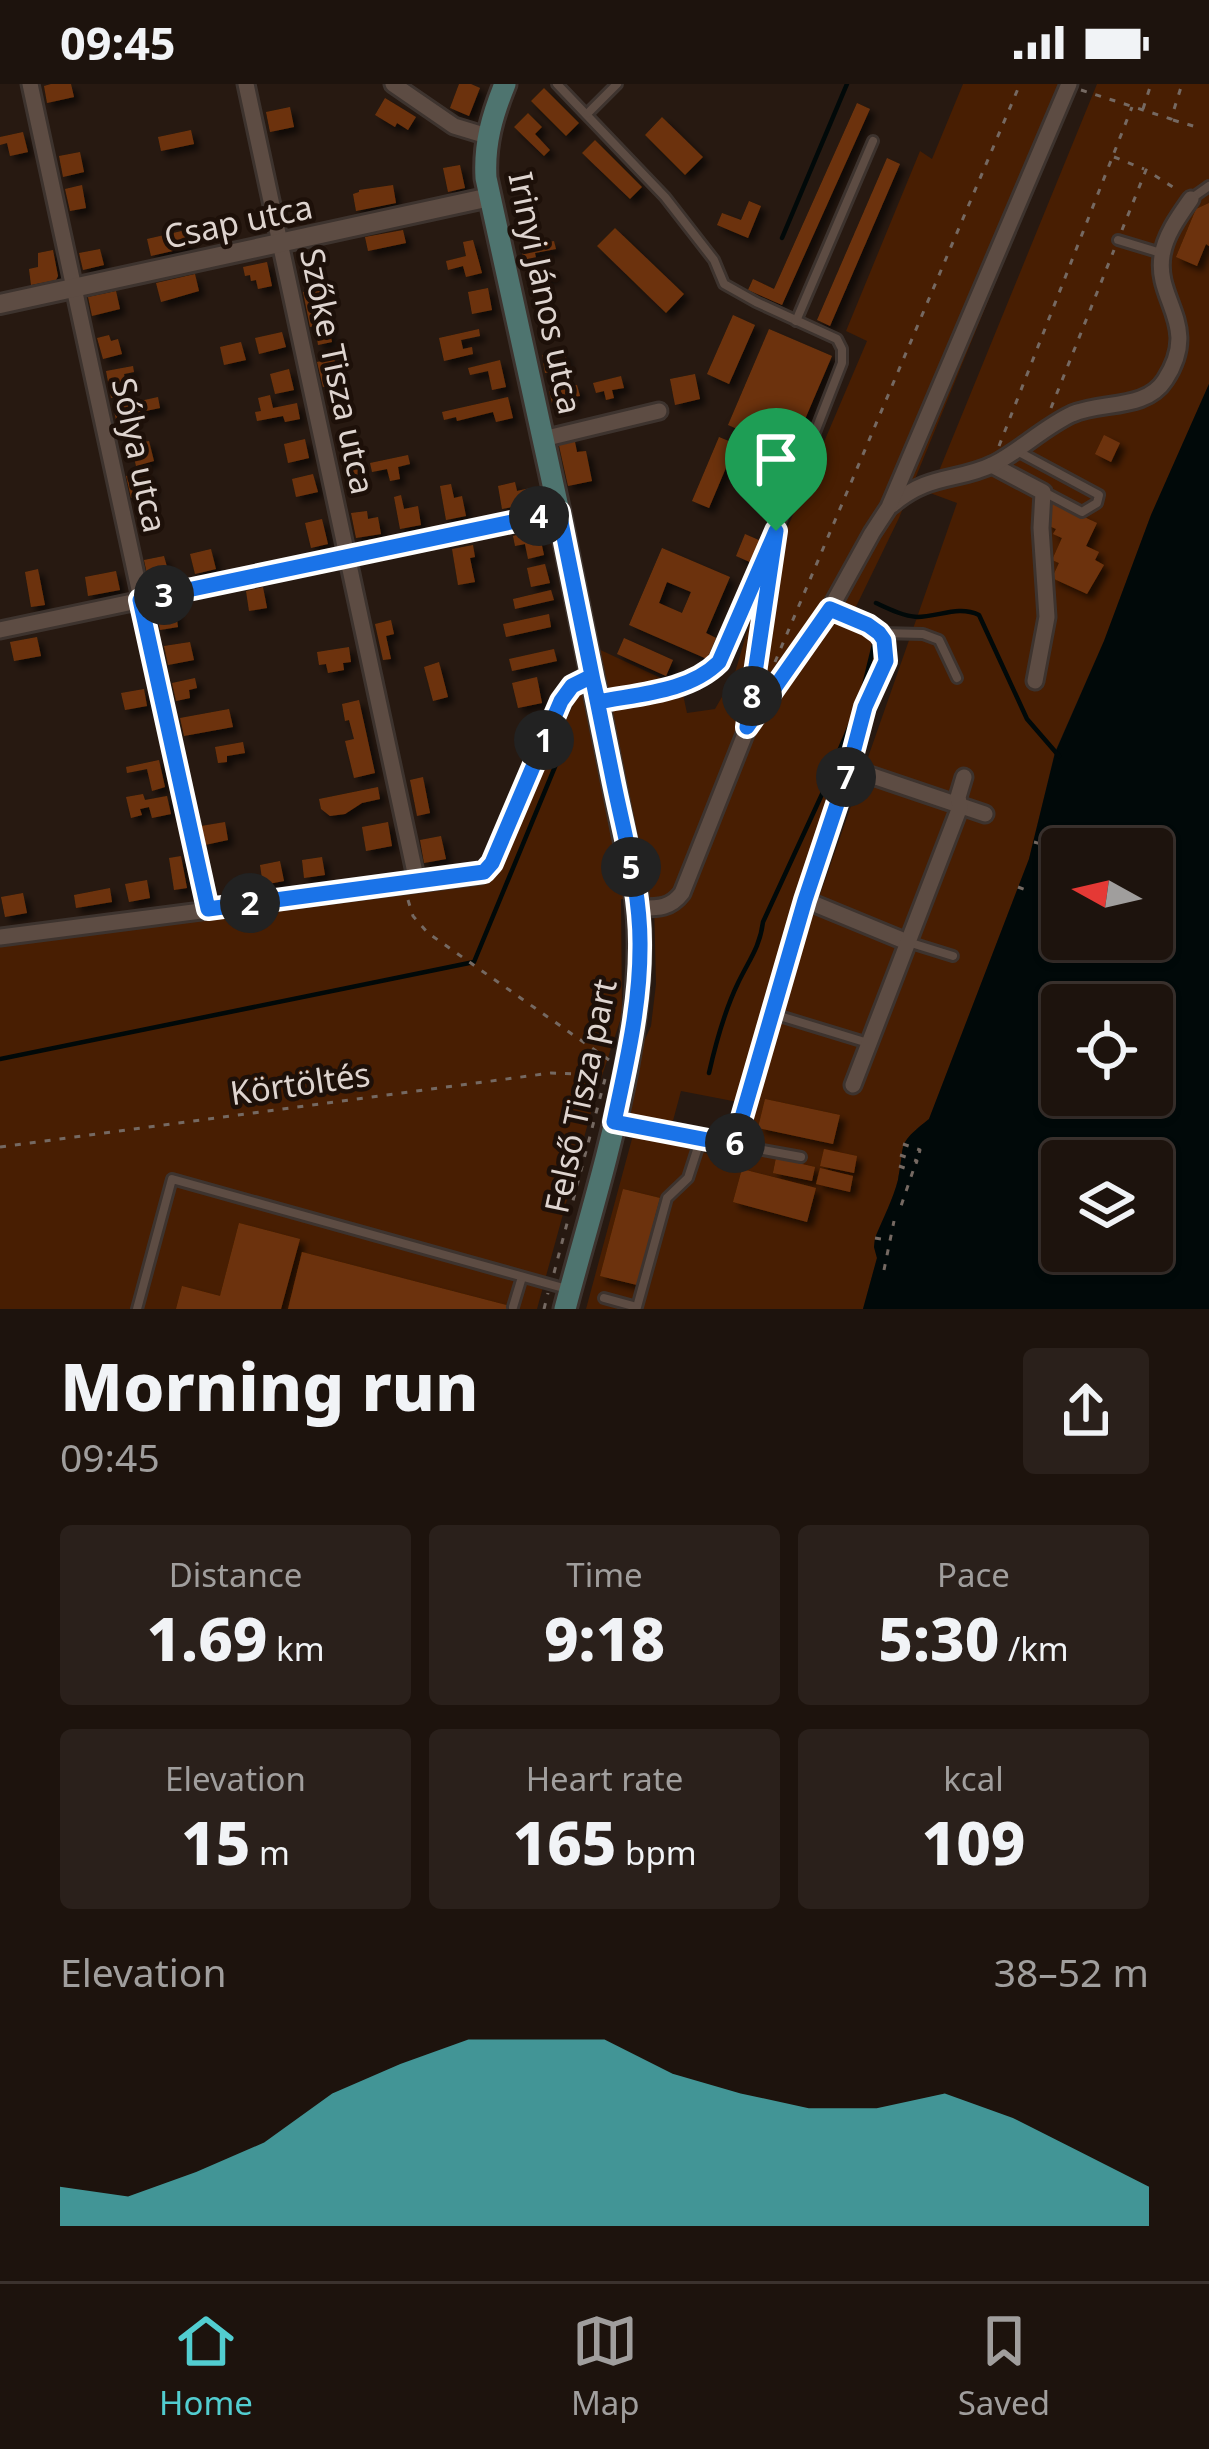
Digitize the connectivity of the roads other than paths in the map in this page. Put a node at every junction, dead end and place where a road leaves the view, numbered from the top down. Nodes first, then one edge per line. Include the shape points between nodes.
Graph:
1 (30, 84) edge
2 (246, 84) edge
3 (393, 84) edge
4 (505, 84) edge
5 (557, 84) edge
6 (617, 84) edge
7 (1068, 85) edge
8 (588, 113) junction
9 (487, 136) junction
10 (873, 141) dead end
11 (1209, 186) edge
12 (490, 196) junction
13 (1191, 199) joint
14 (1118, 240) road end
15 (280, 242) junction
16 (1162, 254) junction
17 (74, 288) junction
18 (0, 304) edge
19 (796, 321) junction
20 (659, 411) dead end
21 (543, 439) junction
22 (1015, 450) junction
23 (992, 465) junction
24 (1042, 492) junction
25 (890, 507) junction
26 (559, 512) junction
27 (776, 531) junction
28 (347, 557) junction
29 (140, 600) junction
30 (830, 609) junction
31 (0, 631) edge
32 (879, 633) junction
33 (770, 674) road end
34 (957, 678) dead end
35 (1035, 681) dead end
36 (594, 687) junction
37 (747, 727) junction
38 (849, 768) junction
39 (964, 777) dead end
40 (961, 807) junction
41 (985, 814) dead end
42 (410, 883) junction
43 (805, 900) junction
44 (638, 908) junction
45 (208, 909) junction
46 (0, 937) edge
47 (907, 942) junction
48 (953, 956) dead end
49 (771, 1013) junction
50 (868, 1043) junction
51 (853, 1085) dead end
52 (614, 1122) junction
53 (701, 1140) junction
54 (734, 1145) junction
55 (801, 1157) dead end
56 (522, 1276) junction
57 (562, 1294) edge
58 (604, 1298) dead end
59 (513, 1307) edge
60 (137, 1309) edge

1 - 17 street, Sólya utca
2 - 15 street, Szőke Tisza utca
3 - 9 street via 454,125
4 - 9 main road, Irinyi János utca
5 - 8 lane
6 - 8 lane
7 - 25 street
8 - 19 lane via 677,213 724,284
9 - 12 main road, Irinyi János utca
10 - 19 lane
11 - 13 lane
12 - 15 street, Csap utca
12 - 21 main road, Irinyi János utca
13 - 16 street
14 - 16 lane
15 - 17 street, Csap utca
15 - 28 street, Szőke Tisza utca
16 - 22 street via 1179,349 1160,388 1077,412
17 - 18 street, Csap utca
17 - 29 street, Sólya utca
19 - 27 lane via 837,339 842,363
20 - 21 street, Irinyi János utca
21 - 26 main road, Irinyi János utca
22 - 23 street
22 - 24 lane via 1099,495 1082,512
23 - 24 street
23 - 25 street via 926,482
24 - 35 street via 1047,617
25 - 30 street
26 - 28 street
26 - 36 main road, Irinyi János utca
27 - 36 lane via 708,673 680,685
27 - 37 lane
28 - 29 street
28 - 42 street, Szőke Tisza utca
29 - 31 street
29 - 45 street, Sólya utca
30 - 32 street
30 - 37 street
32 - 34 lane via 939,640
32 - 38 street via 886,661
33 - 37 street
36 - 42 street via 572,686 561,701 492,863 480,874
36 - 44 main road, Felső Tisza part
37 - 44 street via 682,893 666,907
38 - 40 street
38 - 43 street
39 - 40 street
40 - 41 street
40 - 47 street
42 - 45 street
43 - 47 street
43 - 49 street
44 - 52 main road, Felső Tisza part via 638,1000
45 - 46 street
47 - 48 lane
47 - 50 street
49 - 50 lane
49 - 54 street
50 - 51 street
52 - 53 street
52 - 57 main road, Felső Tisza part
53 - 54 street
53 - 58 lane via 688,1178 668,1198 638,1307
54 - 55 lane
56 - 57 lane
56 - 59 lane
56 - 60 lane via 172,1179

